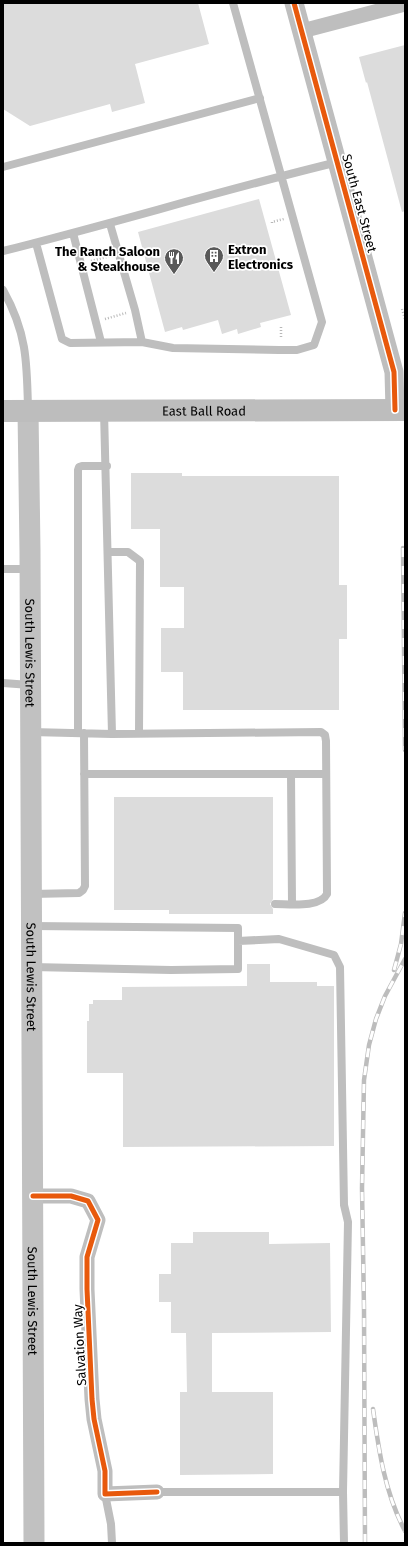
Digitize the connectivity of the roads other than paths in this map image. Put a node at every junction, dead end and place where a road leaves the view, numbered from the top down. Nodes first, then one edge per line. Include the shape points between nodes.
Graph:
1 (233, 3) edge
2 (294, 3) edge
3 (405, 4) edge
4 (302, 31) junction
5 (260, 98) junction
6 (338, 162) junction
7 (3, 166) edge
8 (282, 176) junction
9 (110, 224) junction
10 (73, 233) junction
11 (36, 243) junction
12 (3, 251) edge
13 (3, 290) edge
14 (101, 342) junction
15 (142, 342) junction
16 (400, 410) edge
17 (3, 411) edge
18 (28, 411) junction
19 (104, 411) junction
20 (107, 466) junction
21 (108, 552) junction
22 (3, 568) edge
23 (30, 569) junction
24 (3, 683) edge
25 (30, 685) junction
26 (31, 732) junction
27 (81, 733) junction
28 (139, 733) junction
29 (112, 734) junction
30 (84, 774) junction
31 (291, 774) junction
32 (326, 774) junction
33 (31, 894) junction
34 (275, 904) dead end
35 (292, 904) junction
36 (31, 926) junction
37 (238, 941) junction
38 (32, 967) junction
39 (33, 1196) junction
40 (157, 1492) joint
41 (343, 1492) junction
42 (105, 1494) junction
43 (34, 1543) edge
44 (112, 1543) edge
45 (344, 1543) edge

1 - 5 lane
2 - 4 street, South East Street
3 - 4 street
4 - 6 street, South East Street
5 - 7 lane
5 - 8 lane
6 - 8 lane
6 - 16 street, South East Street via 394,372
8 - 9 lane
8 - 15 lane via 322,322 314,345 297,350 279,350 173,348
9 - 10 lane
9 - 15 lane
10 - 11 lane
10 - 14 lane
11 - 12 lane
11 - 14 lane via 62,339 70,343
13 - 18 lane via 19,324 24,343 28,366
14 - 15 lane
16 - 19 main road, East Ball Road
17 - 18 main road, East Ball Road
18 - 19 main road, East Ball Road
18 - 23 main road, South Lewis Street
19 - 20 lane
20 - 21 lane
20 - 27 lane via 82,466 78,470
21 - 28 lane via 128,552 140,562
21 - 29 lane
22 - 23 lane
23 - 25 main road, South Lewis Street
24 - 25 lane
25 - 26 main road, South Lewis Street
26 - 27 lane
26 - 33 main road, South Lewis Street
27 - 29 lane
27 - 30 lane
28 - 29 lane
28 - 32 lane via 321,732 325,735 326,742
30 - 31 lane
30 - 33 lane via 85,886 79,893
31 - 32 lane
31 - 35 lane
32 - 35 lane via 327,894 322,900 314,903
33 - 36 main road, South Lewis Street
34 - 35 lane
36 - 37 lane via 238,928
36 - 38 main road, South Lewis Street
37 - 38 lane via 238,969
37 - 41 lane via 279,939 334,955 340,967 344,1205 348,1222
38 - 39 main road, South Lewis Street
39 - 42 street, Salvation Way via 71,1196 88,1200 98,1220 87,1257 87,1289 92,1399 105,1471
39 - 43 main road, South Lewis Street
40 - 41 lane
40 - 42 street
41 - 45 lane
42 - 44 lane

